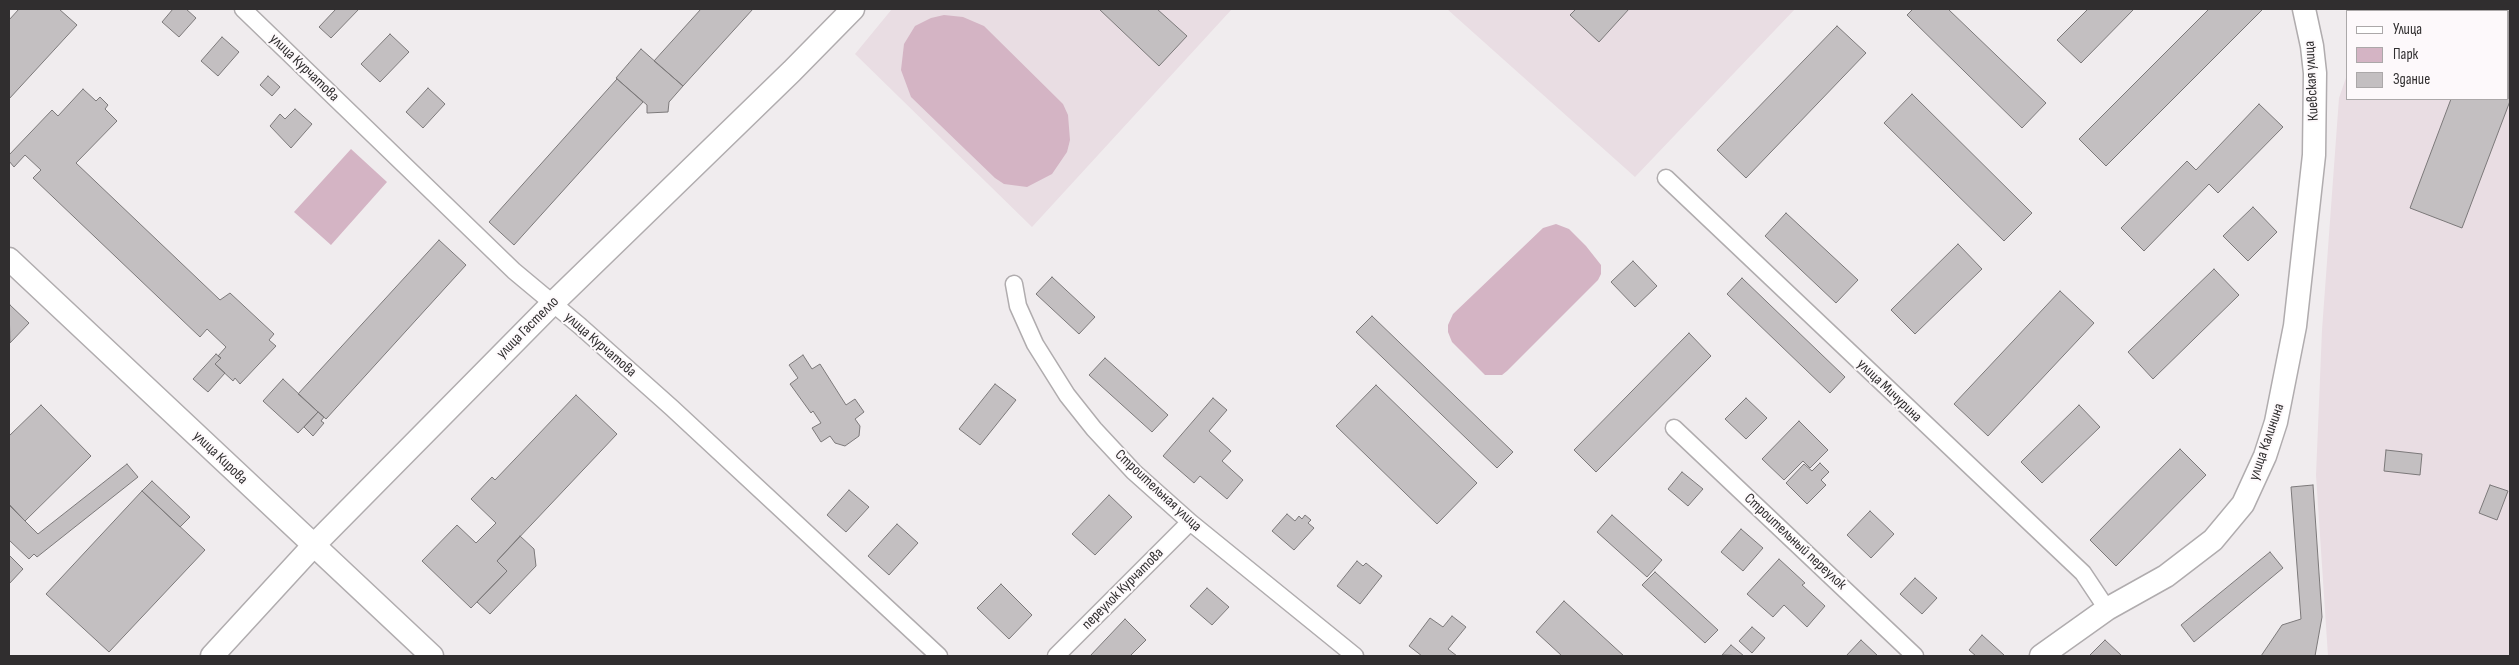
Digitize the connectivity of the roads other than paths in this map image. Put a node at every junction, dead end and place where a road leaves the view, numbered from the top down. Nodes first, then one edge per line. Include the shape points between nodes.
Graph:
1 (243, 9) edge
2 (853, 9) edge
3 (2304, 9) edge
4 (2314, 155) joint
5 (1666, 178) dead end
6 (9, 259) edge
7 (1014, 284) dead end
8 (552, 304) junction
9 (1674, 428) dead end
10 (1190, 522) junction
11 (313, 546) junction
12 (2107, 608) junction
13 (212, 656) edge
14 (432, 656) edge
15 (939, 656) edge
16 (1056, 656) edge
17 (1355, 656) edge
18 (1915, 656) edge
19 (2040, 656) edge

1 - 8 street, улица Курчатова
2 - 8 street, улица Гастелло
3 - 4 street, Киевская улица via 2315,73
4 - 12 street, улица Калинина via 2288,370 2276,422 2254,482 2243,504 2213,540 2166,576
5 - 12 street, улица Мичурина via 2082,573
6 - 11 street, улица Кирова
7 - 10 street, Строительная улица via 1018,306 1035,344 1067,395 1134,472
8 - 11 street, улица Гастелло
8 - 15 street, улица Курчатова via 672,408
9 - 18 street, Строительный переулок
10 - 16 street, переулок Курчатова
10 - 17 street, Строительная улица
11 - 13 street, улица Гастелло
11 - 14 street, улица Кирова
12 - 19 street, улица Калинина

